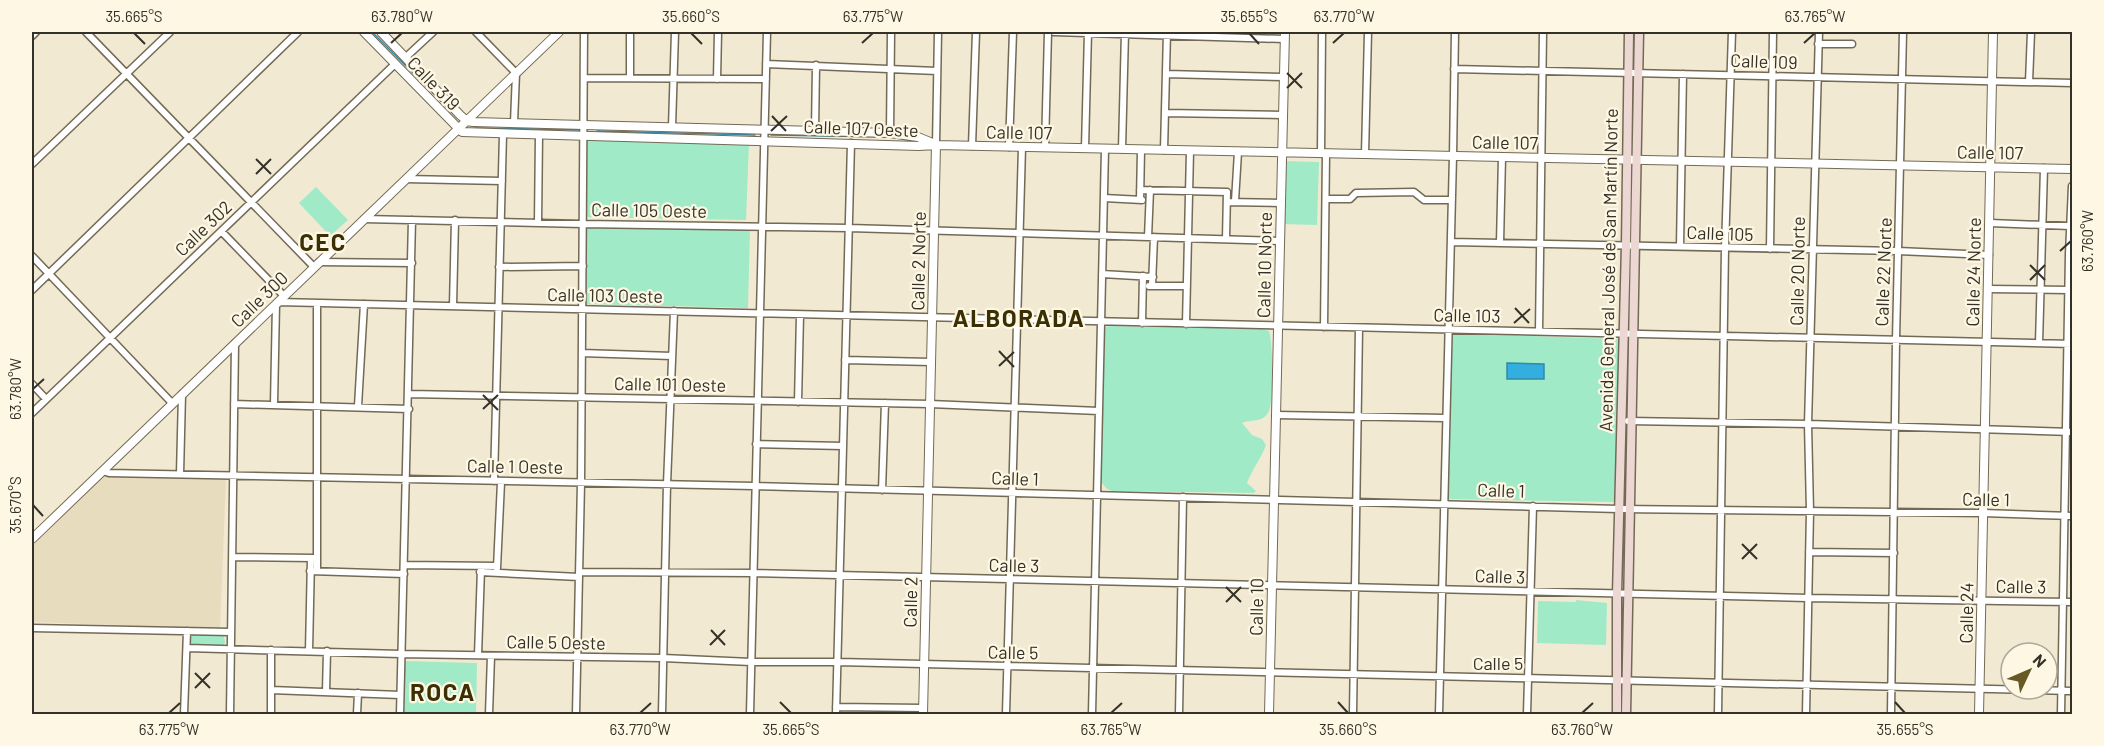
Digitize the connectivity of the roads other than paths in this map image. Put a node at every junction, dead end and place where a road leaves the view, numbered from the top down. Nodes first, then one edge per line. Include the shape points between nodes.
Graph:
1 (36, 32) edge
2 (87, 32) edge
3 (170, 32) edge
4 (298, 32) edge
5 (364, 32) edge
6 (381, 32) edge
7 (433, 32) edge
8 (476, 32) edge
9 (559, 32) edge
10 (584, 32) edge
11 (630, 32) edge
12 (675, 32) edge
13 (718, 32) edge
14 (767, 32) edge
15 (891, 32) edge
16 (938, 32) edge
17 (976, 32) edge
18 (1013, 32) edge
19 (1048, 32) edge
20 (1054, 32) edge
21 (1125, 32) edge
22 (1322, 32) edge
23 (1368, 32) edge
24 (1455, 32) edge
25 (1543, 32) edge
26 (1629, 32) edge
27 (1640, 32) edge
28 (1732, 32) edge
29 (1773, 32) edge
30 (1819, 32) edge
31 (1903, 32) edge
32 (1993, 32) edge
33 (2031, 32) edge
34 (1088, 33) edge
35 (1167, 33) edge
36 (1284, 35) edge
37 (32, 36) edge
38 (1818, 44) junction
39 (1852, 45) dead end
40 (405, 58) junction
41 (395, 64) junction
42 (766, 64) junction
43 (816, 66) junction
44 (890, 69) junction
45 (1454, 69) junction
46 (1543, 70) junction
47 (937, 71) junction
48 (1629, 71) junction
49 (1639, 72) junction
50 (127, 73) junction
51 (516, 73) junction
52 (1166, 74) junction
53 (1683, 74) junction
54 (1730, 75) junction
55 (1284, 77) junction
56 (1772, 77) junction
57 (584, 78) junction
58 (630, 78) junction
59 (1818, 78) junction
60 (674, 79) junction
61 (717, 79) junction
62 (766, 79) junction
63 (1902, 79) junction
64 (1993, 81) junction
65 (2029, 82) junction
66 (2073, 83) edge
67 (1165, 112) junction
68 (1283, 115) junction
69 (467, 121) junction
70 (514, 123) junction
71 (584, 125) junction
72 (672, 128) junction
73 (458, 129) junction
74 (766, 130) junction
75 (815, 131) junction
76 (890, 133) junction
77 (503, 134) junction
78 (539, 135) junction
79 (584, 136) junction
80 (189, 137) junction
81 (763, 140) junction
82 (851, 143) junction
83 (936, 145) junction
84 (972, 146) junction
85 (1009, 147) junction
86 (1022, 147) junction
87 (1045, 147) junction
88 (1085, 148) junction
89 (1105, 149) junction
90 (1122, 149) junction
91 (1141, 150) junction
92 (1164, 150) junction
93 (1190, 151) junction
94 (1238, 152) junction
95 (1282, 152) junction
96 (1324, 154) junction
97 (1365, 154) junction
98 (1454, 156) junction
99 (1502, 157) junction
100 (1543, 158) junction
101 (1627, 159) junction
102 (1637, 159) junction
103 (1681, 160) junction
104 (1727, 161) junction
105 (1771, 162) junction
106 (32, 164) edge
107 (1814, 164) junction
108 (1900, 165) junction
109 (1991, 167) junction
110 (2044, 168) junction
111 (2073, 169) edge
112 (406, 179) junction
113 (502, 181) junction
114 (2073, 186) edge
115 (1140, 190) junction
116 (1149, 190) junction
117 (1189, 191) junction
118 (1104, 198) junction
119 (1140, 200) junction
120 (1149, 200) junction
121 (1326, 200) junction
122 (1451, 200) junction
123 (251, 201) junction
124 (1235, 201) junction
125 (1227, 202) junction
126 (1281, 203) junction
127 (364, 219) junction
128 (412, 220) junction
129 (455, 220) junction
130 (501, 222) junction
131 (538, 222) junction
132 (583, 224) junction
133 (1990, 224) junction
134 (2043, 225) junction
135 (2070, 226) junction
136 (762, 227) junction
137 (849, 228) junction
138 (934, 231) junction
139 (222, 232) junction
140 (1020, 234) junction
141 (1103, 236) junction
142 (1151, 237) junction
143 (1188, 238) junction
144 (1226, 239) junction
145 (1280, 241) junction
146 (1451, 242) junction
147 (1500, 243) junction
148 (1541, 244) junction
149 (1626, 245) junction
150 (1636, 246) junction
151 (1680, 246) junction
152 (1725, 248) junction
153 (1770, 249) junction
154 (1813, 250) junction
155 (1898, 251) junction
156 (2071, 254) edge
157 (1989, 255) junction
158 (32, 256) edge
159 (412, 263) junction
160 (317, 265) junction
161 (583, 266) junction
162 (499, 267) junction
163 (49, 273) junction
164 (1102, 274) junction
165 (1143, 276) junction
166 (1153, 277) junction
167 (1142, 286) junction
168 (1152, 286) junction
169 (1186, 286) junction
170 (1988, 289) junction
171 (32, 290) edge
172 (2040, 290) junction
173 (2069, 290) junction
174 (280, 300) junction
175 (317, 303) junction
176 (364, 304) junction
177 (411, 305) junction
178 (453, 306) junction
179 (498, 307) junction
180 (582, 309) junction
181 (674, 311) junction
182 (760, 314) junction
183 (800, 315) junction
184 (846, 316) junction
185 (932, 318) junction
186 (1017, 320) junction
187 (1101, 322) junction
188 (1142, 323) junction
189 (1186, 324) junction
190 (1278, 326) junction
191 (1324, 327) junction
192 (1359, 328) junction
193 (1449, 330) junction
194 (1539, 331) junction
195 (1623, 334) junction
196 (1633, 334) junction
197 (1723, 336) junction
198 (111, 338) junction
199 (1810, 338) junction
200 (1896, 340) junction
201 (1987, 342) junction
202 (235, 343) junction
203 (2039, 343) junction
204 (2070, 344) edge
205 (582, 352) junction
206 (672, 356) junction
207 (845, 360) junction
208 (931, 362) junction
209 (32, 384) edge
210 (182, 393) junction
211 (409, 394) junction
212 (496, 396) junction
213 (582, 398) junction
214 (46, 399) junction
215 (670, 399) junction
216 (757, 400) junction
217 (798, 402) junction
218 (844, 402) junction
219 (172, 403) junction
220 (885, 403) junction
221 (234, 404) junction
222 (274, 404) junction
223 (930, 404) junction
224 (318, 405) junction
225 (358, 406) junction
226 (1014, 407) junction
227 (408, 409) junction
228 (1099, 411) junction
229 (32, 413) edge
230 (1276, 415) junction
231 (1357, 416) junction
232 (1445, 417) junction
233 (1622, 421) junction
234 (1632, 422) junction
235 (1722, 423) junction
236 (1808, 424) junction
237 (1894, 428) junction
238 (1985, 429) junction
239 (2069, 432) edge
240 (756, 444) junction
241 (843, 446) junction
242 (103, 471) junction
243 (180, 474) junction
244 (233, 475) junction
245 (319, 478) junction
246 (406, 479) junction
247 (497, 482) junction
248 (581, 483) junction
249 (667, 484) junction
250 (754, 486) junction
251 (842, 489) junction
252 (882, 490) junction
253 (928, 491) junction
254 (1012, 493) junction
255 (1097, 495) junction
256 (1183, 497) junction
257 (1274, 500) junction
258 (1356, 501) junction
259 (1443, 503) junction
260 (1533, 506) junction
261 (1618, 508) junction
262 (1629, 508) junction
263 (1721, 509) junction
264 (1810, 511) junction
265 (1895, 513) junction
266 (1983, 513) junction
267 (2064, 516) junction
268 (2073, 516) edge
269 (32, 539) edge
270 (1809, 552) junction
271 (1894, 554) junction
272 (232, 557) junction
273 (314, 558) junction
274 (404, 565) junction
275 (481, 569) junction
276 (497, 569) junction
277 (314, 571) junction
278 (753, 573) junction
279 (404, 574) junction
280 (664, 574) junction
281 (579, 575) junction
282 (840, 576) junction
283 (926, 578) junction
284 (1009, 580) junction
285 (1096, 582) junction
286 (1182, 583) junction
287 (1272, 585) junction
288 (1356, 587) junction
289 (1441, 589) junction
290 (1531, 591) junction
291 (1617, 594) junction
292 (1628, 594) junction
293 (1719, 596) junction
294 (1808, 598) junction
295 (1893, 599) junction
296 (1981, 600) junction
297 (2063, 602) junction
298 (2073, 602) edge
299 (32, 628) edge
300 (187, 631) junction
301 (231, 632) junction
302 (187, 648) junction
303 (231, 650) junction
304 (271, 650) junction
305 (309, 651) junction
306 (327, 651) junction
307 (402, 654) junction
308 (477, 656) junction
309 (491, 656) junction
310 (578, 657) junction
311 (663, 658) junction
312 (751, 662) junction
313 (838, 662) junction
314 (924, 665) junction
315 (1008, 667) junction
316 (1092, 669) junction
317 (1180, 671) junction
318 (1270, 672) junction
319 (1354, 675) junction
320 (1439, 677) junction
321 (1528, 678) junction
322 (1622, 680) junction
323 (1718, 681) junction
324 (1806, 685) junction
325 (1892, 686) junction
326 (1979, 689) junction
327 (271, 690) junction
328 (2061, 691) junction
329 (2073, 691) edge
330 (326, 692) junction
331 (358, 693) junction
332 (400, 695) junction
333 (836, 711) edge
334 (923, 711) edge
335 (184, 714) edge
336 (230, 714) edge
337 (271, 714) edge
338 (357, 714) edge
339 (400, 714) edge
340 (489, 714) edge
341 (576, 714) edge
342 (662, 714) edge
343 (750, 714) edge
344 (1006, 714) edge
345 (1092, 714) edge
346 (1179, 714) edge
347 (1269, 714) edge
348 (1353, 714) edge
349 (1438, 714) edge
350 (1527, 714) edge
351 (1617, 714) edge
352 (1626, 714) edge
353 (1718, 714) edge
354 (1806, 714) edge
355 (1891, 714) edge
356 (1979, 714) edge
357 (2061, 714) edge

1 - 37 street
2 - 50 street
3 - 50 street
4 - 80 street
5 - 41 street, Calle 319
6 - 40 street, Calle 319
7 - 40 street
8 - 51 street
9 - 51 street, Calle 300
10 - 57 street
11 - 58 street
12 - 60 street
13 - 61 street
14 - 42 street
15 - 44 street
16 - 47 street, Calle 2 Norte
17 - 84 street
18 - 85 street
19 - 87 street
20 - 34 street
21 - 34 street
21 - 35 street
21 - 90 street
22 - 96 street
23 - 97 street
24 - 45 street
25 - 46 street
26 - 48 main road, Avenida General José de San Martín Norte
27 - 49 main road, Avenida General José de San Martín Norte
28 - 54 street
29 - 56 street
30 - 38 street, Calle 20 Norte
31 - 63 street, Calle 22 Norte
32 - 64 street, Calle 24 Norte
33 - 65 street
34 - 88 street
35 - 36 street
35 - 52 street
36 - 55 street, Calle 10 Norte
38 - 39 street
38 - 59 street, Calle 20 Norte
40 - 69 street, Calle 319
41 - 73 street, Calle 319
41 - 123 street, Calle 302
42 - 43 street
42 - 62 street
43 - 44 street
43 - 75 street
44 - 47 street
44 - 76 street
45 - 46 street, Calle 109
45 - 98 street
46 - 48 street, Calle 109
46 - 100 street
47 - 83 street, Calle 2 Norte
48 - 49 street, Calle 109
48 - 101 main road, Avenida General José de San Martín Norte
49 - 53 street, Calle 109
49 - 102 main road, Avenida General José de San Martín Norte
50 - 80 street
50 - 106 street
51 - 69 street, Calle 300
51 - 70 street
52 - 55 street
52 - 67 street
53 - 54 street, Calle 109
53 - 103 street
54 - 56 street, Calle 109
54 - 104 street
55 - 68 street, Calle 10 Norte
56 - 59 street, Calle 109
56 - 105 street
57 - 58 street
57 - 71 street
58 - 60 street
59 - 63 street, Calle 109
59 - 107 street, Calle 20 Norte
60 - 61 street
60 - 72 street
61 - 62 street
62 - 74 street
63 - 64 street, Calle 109
63 - 108 street, Calle 22 Norte
64 - 65 street, Calle 109
64 - 109 street, Calle 24 Norte
65 - 66 street, Calle 109
67 - 68 street
67 - 92 street
68 - 95 street, Calle 10 Norte
69 - 70 street, Calle 107 Oeste
69 - 73 street, Calle 300
70 - 71 street, Calle 107 Oeste
71 - 72 street, Calle 107 Oeste
71 - 79 street
72 - 74 street, Calle 107 Oeste
73 - 77 street, Calle 107 Oeste
73 - 112 street, Calle 300
74 - 75 street, Calle 107 Oeste
74 - 81 street
75 - 76 street, Calle 107 Oeste
76 - 83 street, Calle 107 Oeste via 918,137
77 - 78 street, Calle 107 Oeste
77 - 113 street
78 - 79 street, Calle 107 Oeste
78 - 131 street
79 - 81 street, Calle 107 Oeste
79 - 132 street
80 - 123 street
80 - 163 street
81 - 82 street, Calle 107 Oeste
81 - 136 street
82 - 83 street, Calle 107 Oeste
82 - 137 street
83 - 84 street, Calle 107
83 - 138 street, Calle 2 Norte
84 - 85 street, Calle 107
85 - 86 street, Calle 107
86 - 87 street, Calle 107
86 - 140 street
87 - 88 street, Calle 107
88 - 89 street, Calle 107
89 - 90 street, Calle 107
89 - 118 street
90 - 91 street, Calle 107
91 - 92 street, Calle 107
91 - 115 street
92 - 93 street, Calle 107
93 - 94 street, Calle 107
93 - 117 street
94 - 95 street, Calle 107
94 - 124 street
95 - 96 street, Calle 107
95 - 126 street, Calle 10 Norte
96 - 97 street, Calle 107
96 - 121 street
97 - 98 street, Calle 107
98 - 99 street, Calle 107
98 - 122 street
99 - 100 street, Calle 107
99 - 147 street
100 - 101 street, Calle 107
100 - 148 street
101 - 102 street, Calle 107
101 - 149 main road, Avenida General José de San Martín Norte
102 - 103 street, Calle 107
102 - 150 main road, Avenida General José de San Martín Norte
103 - 104 street, Calle 107
103 - 151 street
104 - 105 street, Calle 107
104 - 152 street
105 - 107 street, Calle 107
105 - 153 street
107 - 108 street, Calle 107
107 - 154 street, Calle 20 Norte
108 - 109 street, Calle 107
108 - 155 street, Calle 22 Norte
109 - 110 street, Calle 107
109 - 133 street, Calle 24 Norte
110 - 111 street, Calle 107
110 - 134 street
112 - 113 street
112 - 127 street, Calle 300
113 - 130 street
114 - 135 street
115 - 116 street
115 - 119 street
116 - 117 street
116 - 120 street
117 - 125 street via 1227,192
117 - 143 street
118 - 119 street
118 - 141 street
119 - 120 street
120 - 142 street
121 - 122 street via 1350,199 1356,193 1414,192 1424,200
121 - 191 street
122 - 146 street
123 - 139 street, Calle 302
123 - 160 street
124 - 125 street
124 - 126 street
125 - 144 street
126 - 145 street, Calle 10 Norte
127 - 128 street, Calle 105 Oeste
127 - 160 street, Calle 300
128 - 129 street, Calle 105 Oeste
128 - 159 street
129 - 130 street, Calle 105 Oeste
129 - 178 street
130 - 131 street, Calle 105 Oeste
130 - 162 street
131 - 132 street, Calle 105 Oeste
132 - 136 street, Calle 105 Oeste
132 - 161 street
133 - 134 street
133 - 157 street, Calle 24 Norte
134 - 135 street
134 - 172 street
135 - 156 street
136 - 137 street, Calle 105 Oeste
136 - 182 street
137 - 138 street, Calle 105 Oeste
137 - 184 street
138 - 140 street
138 - 185 street, Calle 2 Norte
139 - 174 street
139 - 198 street, Calle 302
140 - 141 street
140 - 186 street
141 - 142 street
141 - 164 street
142 - 143 street
142 - 166 street
143 - 144 street
143 - 169 street
144 - 145 street
145 - 190 street, Calle 10 Norte
146 - 147 street, Calle 105
146 - 193 street
147 - 148 street, Calle 105
148 - 149 street, Calle 105
148 - 194 street
149 - 150 street, Calle 105
149 - 195 main road, Avenida General José de San Martín Norte
150 - 151 street, Calle 105
150 - 196 main road, Avenida General José de San Martín Norte
151 - 152 street, Calle 105
152 - 153 street, Calle 105
152 - 197 street
153 - 154 street, Calle 105
154 - 155 street, Calle 105
154 - 199 street, Calle 20 Norte
155 - 157 street, Calle 105
155 - 200 street, Calle 22 Norte
156 - 173 street
157 - 170 street, Calle 24 Norte
158 - 163 street
159 - 160 street
159 - 177 street
160 - 174 street, Calle 300
161 - 162 street
161 - 180 street
162 - 179 street
163 - 171 street
163 - 198 street
164 - 165 street
164 - 187 street
165 - 166 street
165 - 167 street
166 - 168 street
167 - 168 street
167 - 188 street
168 - 169 street
169 - 189 street
170 - 172 street
170 - 201 street, Calle 24 Norte
172 - 173 street
172 - 203 street
173 - 204 street
174 - 175 street, Calle 103 Oeste
174 - 202 street, Calle 300
174 - 222 street
175 - 176 street, Calle 103 Oeste
175 - 224 street
176 - 177 street, Calle 103 Oeste
176 - 225 street
177 - 178 street, Calle 103 Oeste
177 - 211 street
178 - 179 street, Calle 103 Oeste
179 - 180 street, Calle 103 Oeste
179 - 212 street
180 - 181 street, Calle 103 Oeste
180 - 205 street
181 - 182 street, Calle 103 Oeste
181 - 206 street
182 - 183 street, Calle 103 Oeste
182 - 216 street
183 - 184 street, Calle 103 Oeste
183 - 217 street
184 - 185 street, Calle 103 Oeste
184 - 207 street
185 - 186 street, Calle 103
185 - 208 street, Calle 2 Norte
186 - 187 street, Calle 103
186 - 226 street
187 - 188 street, Calle 103
187 - 228 street
188 - 189 street, Calle 103
189 - 190 street, Calle 103
190 - 191 street, Calle 103
190 - 230 street, Calle 10 Norte
191 - 192 street, Calle 103
192 - 193 street, Calle 103
192 - 231 street
193 - 194 street, Calle 103
193 - 232 street
194 - 195 street, Calle 103
195 - 196 street, Calle 103
195 - 233 main road, Avenida General José de San Martín Norte
196 - 197 street, Calle 103
196 - 234 main road, Avenida General José de San Martín Norte
197 - 199 street, Calle 103
197 - 235 street
198 - 214 street, Calle 302
198 - 219 street
199 - 200 street, Calle 103
199 - 236 street, Calle 20 Norte
200 - 201 street, Calle 103
200 - 237 street, Calle 22 Norte
201 - 203 street, Calle 103
201 - 238 street, Calle 24 Norte
202 - 210 street, Calle 300
202 - 221 street
203 - 204 street, Calle 103
204 - 239 street
205 - 206 street
205 - 213 street
206 - 215 street
207 - 208 street
207 - 218 street
208 - 223 street, Calle 2 Norte
209 - 214 street
210 - 219 street, Calle 300
210 - 243 street
211 - 212 street, Calle 101 Oeste
211 - 227 street
212 - 213 street, Calle 101 Oeste
212 - 247 street
213 - 215 street, Calle 101 Oeste
213 - 248 street
214 - 229 street, Calle 302
215 - 216 street, Calle 101 Oeste
215 - 249 street
216 - 217 street, Calle 101 Oeste
216 - 240 street
217 - 218 street, Calle 101 Oeste
218 - 220 street, Calle 101 Oeste
218 - 241 street
219 - 242 street, Calle 300
220 - 223 street, Calle 101 Oeste
220 - 252 street
221 - 222 street
221 - 244 street
222 - 224 street
223 - 226 street, Calle 101 Oeste
223 - 253 street, Calle 2 Norte
224 - 225 street
224 - 245 street
225 - 227 street
226 - 228 street, Calle 101 Oeste
226 - 254 street
227 - 246 street
228 - 255 street
230 - 231 street
230 - 257 street, Calle 10 Norte
231 - 232 street
231 - 258 street
232 - 259 street
233 - 234 street
233 - 261 main road, Avenida General José de San Martín Norte
234 - 235 street
234 - 262 main road, Avenida General José de San Martín Norte
235 - 236 street
235 - 263 street
236 - 237 street
236 - 264 street, Calle 20 Norte
237 - 238 street
237 - 265 street, Calle 22 Norte
238 - 239 street
238 - 266 street, Calle 24 Norte
239 - 267 street
240 - 241 street
240 - 250 street
241 - 251 street
242 - 243 street, Calle 1 Oeste
242 - 269 street, Calle 300
243 - 244 street, Calle 1 Oeste
244 - 245 street, Calle 1 Oeste
244 - 272 street
245 - 246 street, Calle 1 Oeste
245 - 273 street
246 - 247 street, Calle 1 Oeste
246 - 274 street
247 - 248 street, Calle 1 Oeste
247 - 276 street
248 - 249 street, Calle 1 Oeste
248 - 281 street
249 - 250 street, Calle 1 Oeste
249 - 280 street
250 - 251 street, Calle 1 Oeste
250 - 278 street
251 - 252 street, Calle 1 Oeste
251 - 282 street
252 - 253 street, Calle 1 Oeste
253 - 254 street, Calle 1
253 - 283 street, Calle 2
254 - 255 street, Calle 1
254 - 284 street
255 - 256 street, Calle 1
255 - 285 street
256 - 257 street, Calle 1
256 - 286 street
257 - 258 street, Calle 1
257 - 287 street, Calle 10
258 - 259 street, Calle 1
258 - 288 street
259 - 260 street, Calle 1
259 - 289 street
260 - 261 street, Calle 1
260 - 290 street
261 - 262 street, Calle 1
261 - 291 main road, Avenida General José de San Martín Norte
262 - 263 street, Calle 1
262 - 292 main road, Avenida General José de San Martín Norte
263 - 264 street, Calle 1
263 - 293 street
264 - 265 street, Calle 1
264 - 270 street, Calle 20 Norte
265 - 266 street, Calle 1
265 - 271 street, Calle 22 Norte
266 - 267 street, Calle 1
266 - 296 street, Calle 24
267 - 268 street, Calle 1
267 - 297 street
270 - 271 street
270 - 294 street, Calle 20 Norte
271 - 295 street, Calle 22 Norte
272 - 273 street
272 - 301 street
273 - 277 street
274 - 275 street, Calle 3
274 - 279 street
275 - 276 street, Calle 3
275 - 308 street
276 - 281 street, Calle 3
277 - 279 street
277 - 305 street
278 - 280 street, Calle 3
278 - 282 street, Calle 3
278 - 312 street
279 - 307 street
280 - 281 street, Calle 3
280 - 311 street
281 - 310 street
282 - 283 street, Calle 3
282 - 313 street
283 - 284 street, Calle 3
283 - 314 street, Calle 2
284 - 285 street, Calle 3
284 - 315 street
285 - 286 street, Calle 3
285 - 316 street
286 - 287 street, Calle 3
286 - 317 street
287 - 288 street, Calle 3
287 - 318 street, Calle 10
288 - 289 street, Calle 3
288 - 319 street
289 - 290 street, Calle 3
289 - 320 street
290 - 291 street, Calle 3
290 - 321 street
291 - 292 street, Calle 3
291 - 322 main road, Avenida General José de San Martín Norte
292 - 293 street, Calle 3
292 - 322 main road, Avenida General José de San Martín Norte
293 - 294 street, Calle 3
293 - 323 street
294 - 295 street, Calle 3
294 - 324 street, Calle 20 Norte
295 - 296 street, Calle 3
295 - 325 street, Calle 22 Norte
296 - 297 street, Calle 3
296 - 326 street, Calle 24
297 - 298 street, Calle 3
297 - 328 street
299 - 300 street
300 - 301 street
300 - 302 street
301 - 303 street
302 - 303 street, Calle 5 Oeste
302 - 335 street
303 - 304 street, Calle 5 Oeste
303 - 336 street
304 - 305 street, Calle 5 Oeste
304 - 327 street
305 - 306 street, Calle 5 Oeste
306 - 307 street, Calle 5 Oeste
306 - 330 street
307 - 308 street, Calle 5 Oeste
307 - 332 street
308 - 309 street, Calle 5 Oeste
309 - 310 street, Calle 5 Oeste
309 - 340 street
310 - 311 street, Calle 5 Oeste
310 - 341 street
311 - 312 street, Calle 5 Oeste
311 - 342 street
312 - 313 street, Calle 5 Oeste
312 - 343 street
313 - 314 street, Calle 5 Oeste
313 - 333 street
314 - 315 street, Calle 5
314 - 334 street, Calle 2
315 - 316 street, Calle 5
315 - 344 street
316 - 317 street, Calle 5
316 - 345 street
317 - 318 street, Calle 5
317 - 346 street
318 - 319 street, Calle 5
318 - 347 street, Calle 10
319 - 320 street, Calle 5
319 - 348 street
320 - 321 street, Calle 5
320 - 349 street
321 - 322 street, Calle 5
321 - 350 street
322 - 323 street, Calle 5
322 - 351 main road
322 - 352 main road
323 - 324 street, Calle 5
323 - 353 street
324 - 325 street, Calle 5
324 - 354 street, Calle 20 Norte
325 - 326 street, Calle 5
325 - 355 street, Calle 22 Norte
326 - 328 street, Calle 5
326 - 356 street, Calle 24
327 - 330 street
327 - 337 street
328 - 329 street, Calle 5
328 - 357 street
330 - 331 street
331 - 332 street
331 - 338 street
332 - 339 street
333 - 334 street

